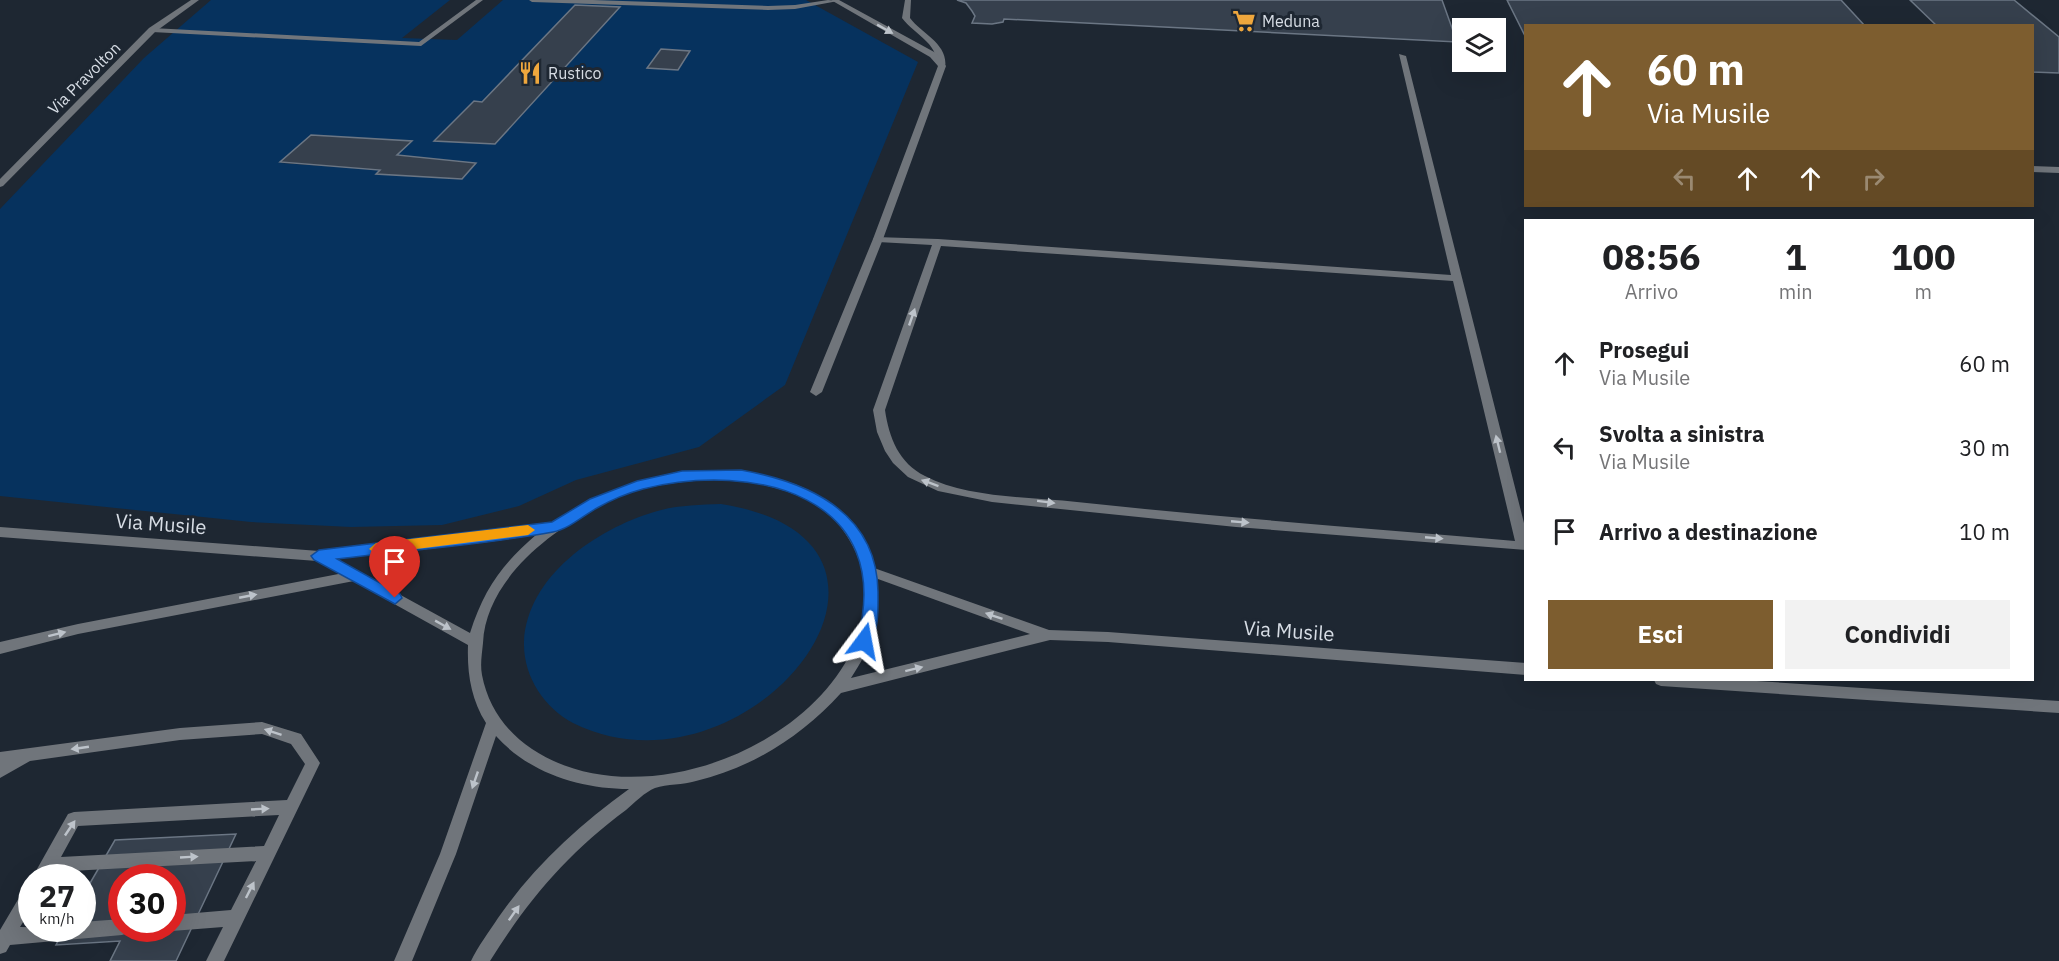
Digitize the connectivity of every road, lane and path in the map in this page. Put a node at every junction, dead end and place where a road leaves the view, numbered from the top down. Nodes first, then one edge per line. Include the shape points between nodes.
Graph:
1 (196, 0) edge
2 (480, 0) edge
3 (532, 0) edge
4 (834, 0) edge
5 (908, 0) edge
6 (152, 30) junction
7 (1402, 56) dead end
8 (942, 66) junction
9 (2034, 169) edge
10 (2059, 170) edge
11 (0, 184) edge
12 (878, 239) junction
13 (938, 242) junction
14 (1457, 278) junction
15 (816, 392) dead end
16 (555, 526) junction
17 (0, 532) edge
18 (319, 556) junction
19 (871, 572) junction
20 (354, 576) junction
21 (1050, 635) junction
22 (476, 643) junction
23 (0, 648) edge
24 (1524, 669) edge
25 (1675, 681) edge
26 (836, 688) junction
27 (2059, 707) edge
28 (493, 724) junction
29 (30, 754) junction
30 (0, 759) edge
31 (0, 771) edge
32 (651, 782) junction
33 (292, 807) junction
34 (268, 853) junction
35 (47, 864) edge
36 (96, 867) edge
37 (18, 916) edge
38 (236, 918) junction
39 (186, 922) edge
40 (108, 929) edge
41 (3, 941) edge
42 (215, 961) edge
43 (403, 961) edge
44 (480, 961) edge

1 - 6 street, Via Pravolton
2 - 6 street via 421,44
3 - 4 street via 768,8 795,8
4 -> 8 street via 933,56
5 - 8 street via 906,18 934,43 942,56
6 - 11 street, Via Pravolton
7 - 14 street
8 - 12 street
9 - 10 street
12 - 13 street
12 - 15 street
13 - 14 street
13 - 14 street via 879,410 882,435 910,474 945,488 1117,511 1523,546
16 - 18 street, Via Musile
16 - 19 street via 637,485 682,476 741,474 775,481 822,502 858,540
16 - 22 street via 502,579 485,610
17 - 18 street, Via Musile
18 - 20 street, Via Musile
21 -> 19 street
19 - 26 street via 871,618 853,665
20 -> 22 street, Via Musile
23 -> 20 street via 78,629
21 - 24 street, Via Musile
26 -> 21 street
22 - 28 street via 476,685
25 - 27 street
26 - 32 street via 806,719 746,757 700,774
28 - 32 street via 510,743 557,771 618,783
28 -> 43 street via 448,854
29 - 30 street
29 - 31 street
33 -> 29 street via 313,763 296,739 262,728 180,734
44 -> 32 street via 560,854
33 - 34 street
35 -> 33 street via 74,819
36 -> 34 street
38 -> 34 street
37 - 41 street
38 - 39 street
38 - 42 street
40 - 41 street

